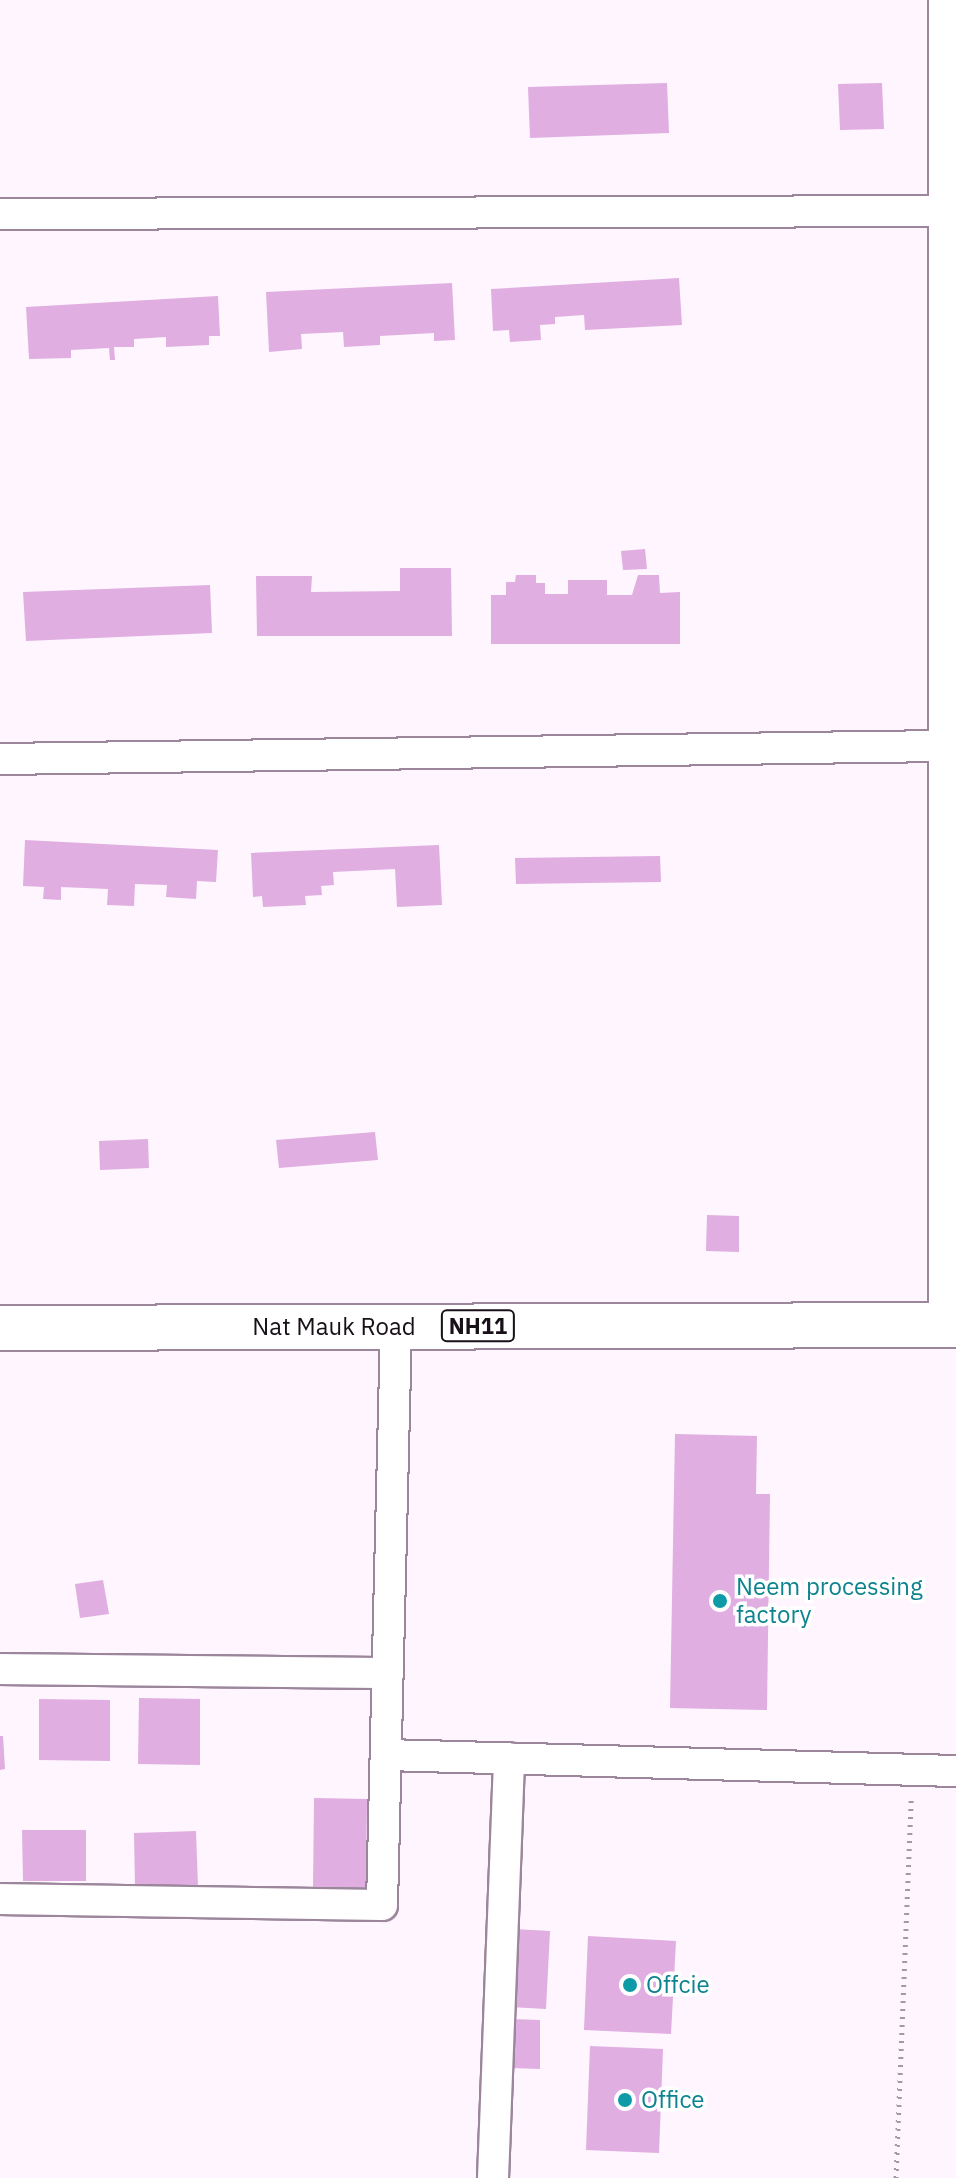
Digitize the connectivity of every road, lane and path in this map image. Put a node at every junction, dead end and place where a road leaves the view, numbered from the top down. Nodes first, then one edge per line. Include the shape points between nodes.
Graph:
1 (944, 0) edge
2 (950, 211) edge
3 (0, 214) edge
4 (946, 746) junction
5 (0, 759) edge
6 (950, 1325) edge
7 (396, 1327) junction
8 (0, 1328) edge
9 (0, 1669) edge
10 (388, 1673) junction
11 (386, 1755) junction
12 (509, 1758) junction
13 (913, 1770) junction
14 (956, 1771) edge
15 (0, 1899) edge
16 (493, 2178) edge
17 (896, 2178) edge

1 - 2 street
2 - 3 street
2 - 4 street
4 - 5 street
4 - 6 street
6 - 7 highway, Nat Mauk Road / NH11
7 - 8 highway, Nat Mauk Road / NH11
7 - 10 street
9 - 10 street
10 - 11 street
11 - 12 street
11 - 15 street via 382,1905
12 - 13 street
12 - 16 street
13 - 14 street
13 - 17 path

